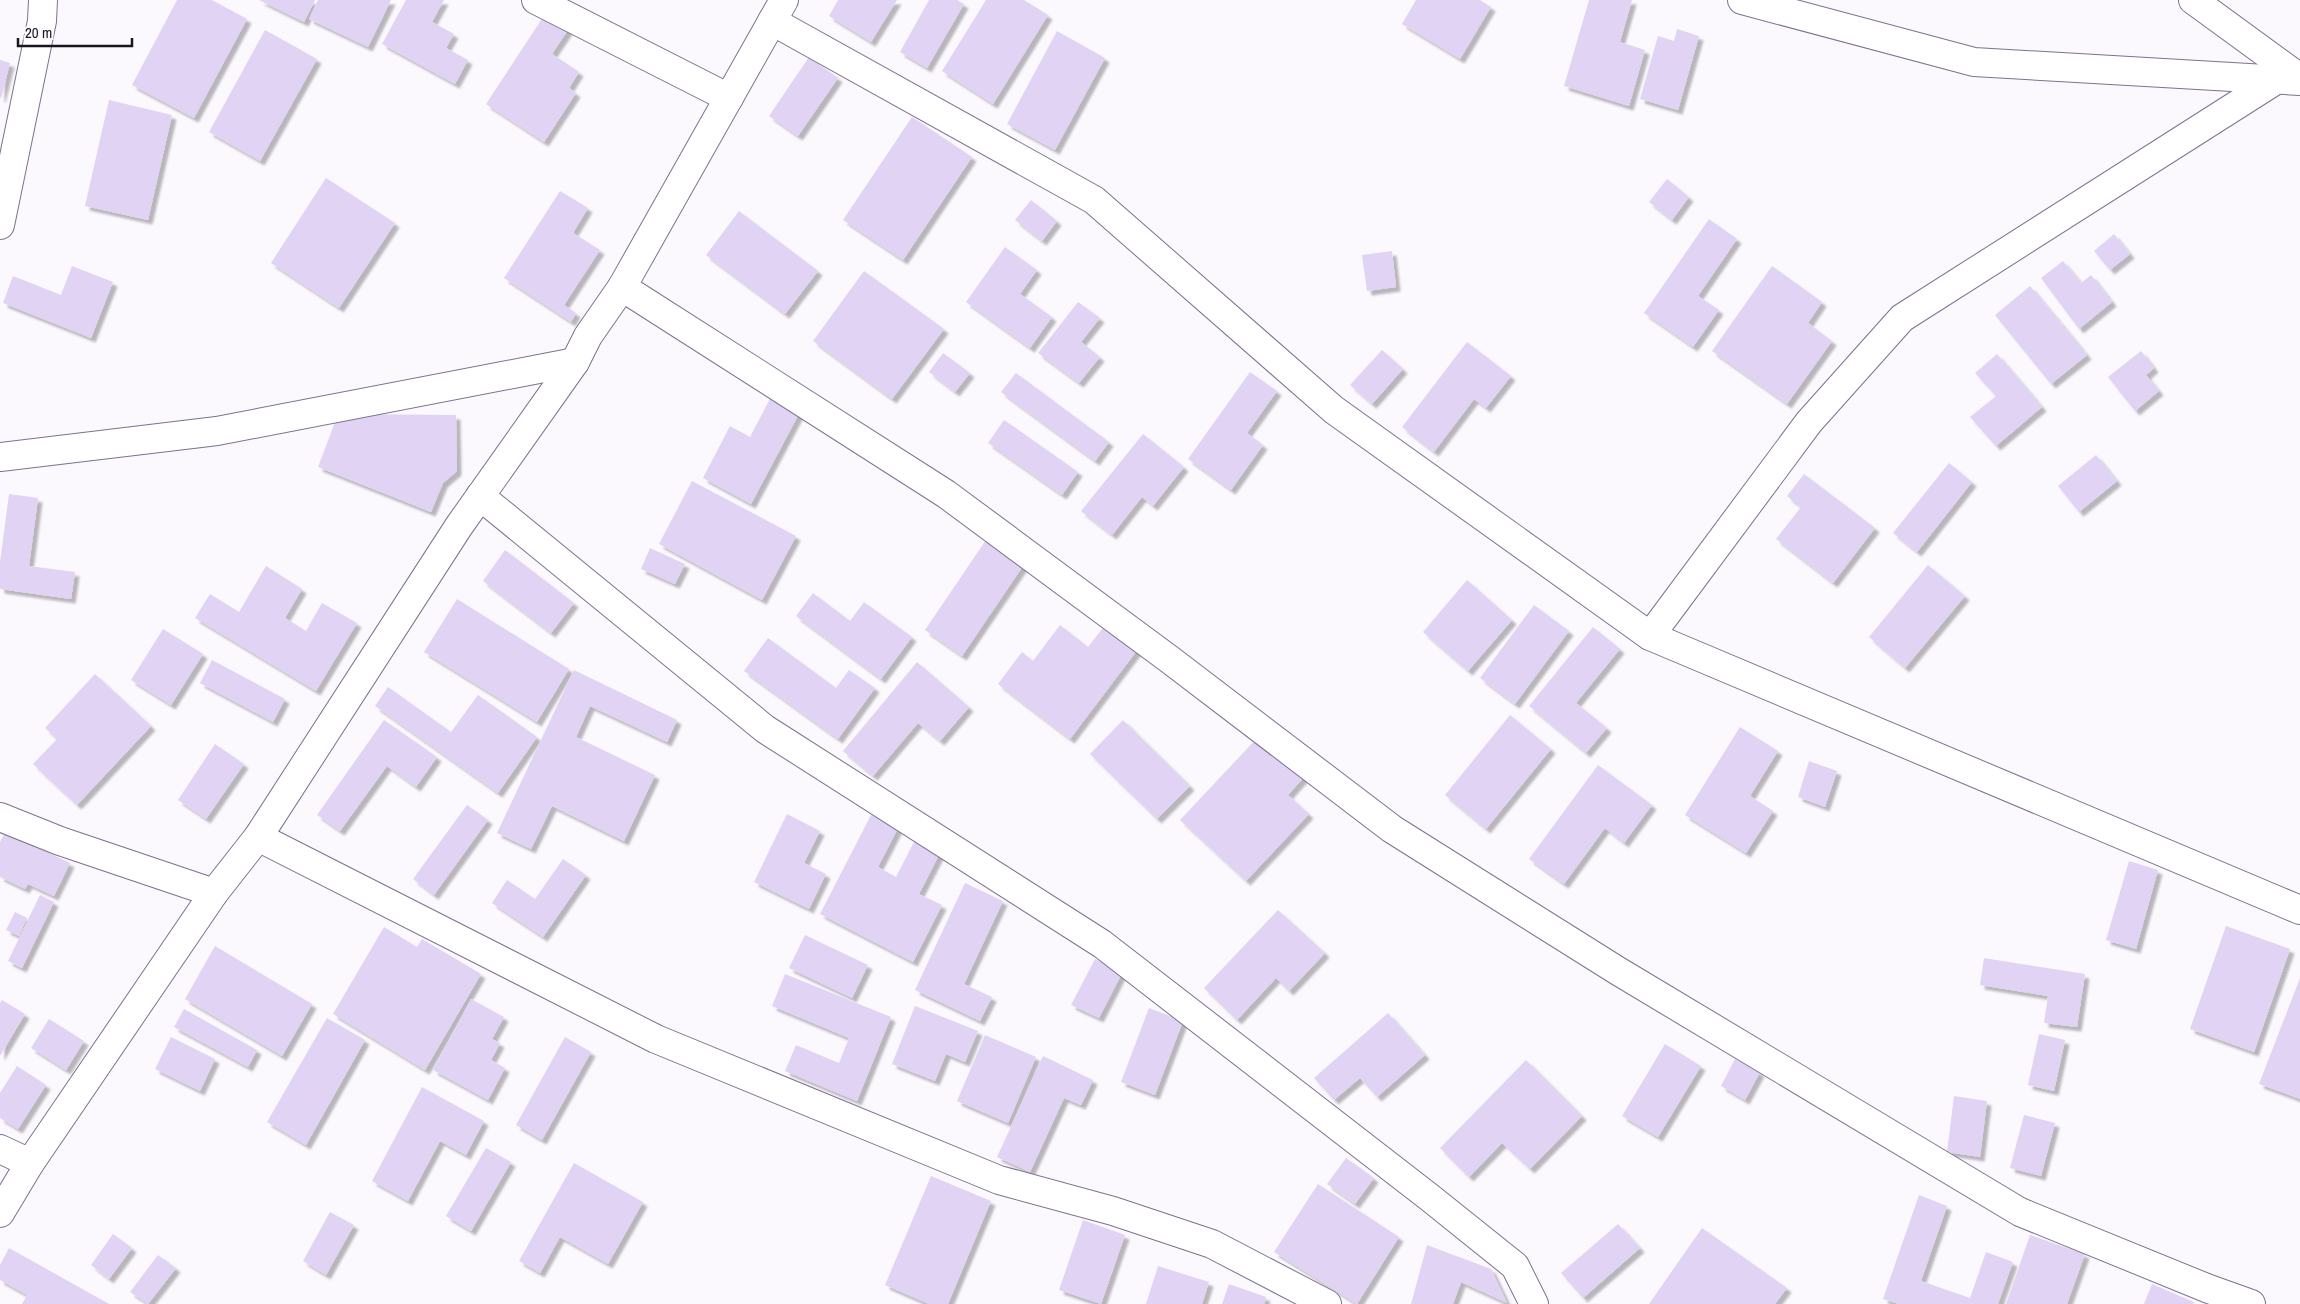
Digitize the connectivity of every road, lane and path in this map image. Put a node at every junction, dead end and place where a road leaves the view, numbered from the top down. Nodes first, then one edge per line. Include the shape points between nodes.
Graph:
1 (43, 0) edge
2 (536, 0) edge
3 (1742, 0) edge
4 (2193, 0) edge
5 (778, 10) edge
6 (2292, 80) edge
7 (729, 98) junction
8 (0, 225) edge
9 (622, 287) junction
10 (575, 362) junction
11 (0, 457) edge
12 (480, 496) junction
13 (1650, 636) junction
14 (0, 817) edge
15 (258, 837) junction
16 (214, 893) junction
17 (2300, 910) edge
18 (0, 1149) edge
19 (30, 1163) junction
20 (0, 1213) edge
21 (1327, 1304) edge
22 (1534, 1304) edge
23 (2251, 1304) edge

1 - 8 street via 42,21
2 - 7 street
3 - 6 street via 1974,62
4 - 6 street
5 - 7 street
5 - 13 street via 1094,200 1334,410
6 - 13 street via 1902,318 1809,422
7 - 9 street
9 - 10 street via 588,336
9 - 23 street via 946,494 1392,828 1618,971 2020,1212
10 - 11 street via 217,431
10 - 12 street
12 - 15 street
12 - 22 street via 765,729 1102,944 1515,1266
13 - 17 street
14 - 16 street via 60,841
15 - 16 street
15 - 21 street via 656,1039 999,1180 1113,1211 1212,1244
16 - 19 street
18 - 19 street
19 - 20 street

